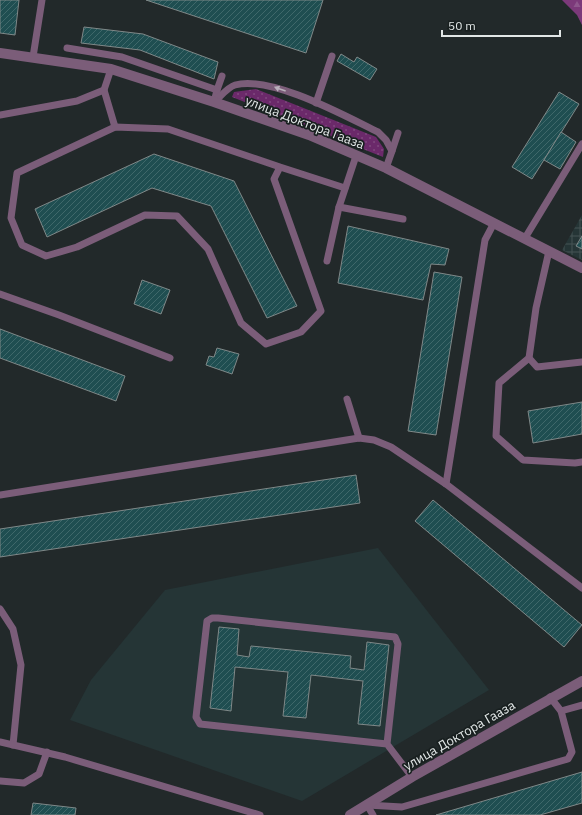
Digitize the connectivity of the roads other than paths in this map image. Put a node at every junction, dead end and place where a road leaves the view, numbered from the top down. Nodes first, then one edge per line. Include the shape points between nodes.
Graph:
1 (42, 0) edge
2 (67, 48) dead end
3 (0, 53) edge
4 (332, 56) dead end
5 (33, 57) junction
6 (111, 69) junction
7 (222, 76) dead end
8 (104, 90) junction
9 (217, 90) junction
10 (214, 102) junction
11 (316, 103) junction
12 (0, 115) edge
13 (115, 127) junction
14 (398, 133) dead end
15 (582, 144) edge
16 (392, 151) junction
17 (356, 156) junction
18 (280, 167) junction
19 (386, 168) junction
20 (345, 188) junction
21 (339, 207) junction
22 (403, 219) dead end
23 (494, 223) junction
24 (524, 238) junction
25 (549, 251) junction
26 (327, 261) dead end
27 (582, 268) edge
28 (0, 294) edge
29 (170, 358) dead end
30 (529, 358) junction
31 (582, 362) edge
32 (348, 399) dead end
33 (359, 438) junction
34 (582, 462) edge
35 (446, 484) junction
36 (0, 495) edge
37 (582, 588) edge
38 (0, 609) edge
39 (582, 681) edge
40 (550, 698) junction
41 (582, 705) edge
42 (561, 711) junction
43 (0, 742) edge
44 (387, 744) junction
45 (13, 745) junction
46 (47, 752) junction
47 (412, 777) junction
48 (0, 781) edge
49 (367, 805) junction
50 (260, 815) edge
51 (350, 815) edge
52 (373, 815) edge

1 - 5 lane
2 - 9 lane via 122,57
3 - 5 street, улица Доктора Гааза
4 - 11 lane
5 - 6 street, улица Доктора Гааза
6 - 8 lane
6 - 10 street, улица Доктора Гааза
7 - 9 lane
8 - 12 lane via 77,102
8 - 13 lane
9 - 10 lane
11 -> 10 lane via 264,84 248,83 234,85
10 - 17 street, улица Доктора Гааза
11 - 16 lane via 378,132
13 - 18 lane via 168,129
13 - 18 lane via 17,173 11,218 22,245 46,256 77,247 145,215 177,216 208,249 241,323 266,344 301,332 321,311 274,179
14 - 16 lane
15 - 24 lane
16 - 19 lane
17 - 19 street, улица Доктора Гааза
17 - 20 lane
18 - 20 lane
19 - 23 street, улица Доктора Гааза
20 - 21 lane
21 - 22 lane
21 - 26 lane
23 - 24 street, улица Доктора Гааза
23 - 35 lane via 485,240
24 - 25 street, улица Доктора Гааза
25 - 27 street, улица Доктора Гааза
25 - 30 lane via 536,308
28 - 29 lane
30 - 31 lane via 537,367
30 - 34 lane via 499,383 496,436 523,460 575,464
32 - 33 lane
33 - 35 lane via 374,440 392,447
33 - 36 lane
35 - 37 lane
38 - 45 lane via 12,629 21,665
39 - 40 street, улица Доктора Гааза
40 - 42 lane
40 - 47 street, улица Доктора Гааза
41 - 42 lane
42 - 49 lane via 572,752 568,759 402,807
43 - 45 lane
44 - 44 lane via 200,724 196,717 208,621 218,618 395,637 398,644
44 - 47 lane
45 - 46 lane
46 - 48 lane via 39,774 24,783
46 - 50 lane
47 - 49 street, улица Доктора Гааза
49 - 51 street, улица Доктора Гааза
49 - 52 lane

